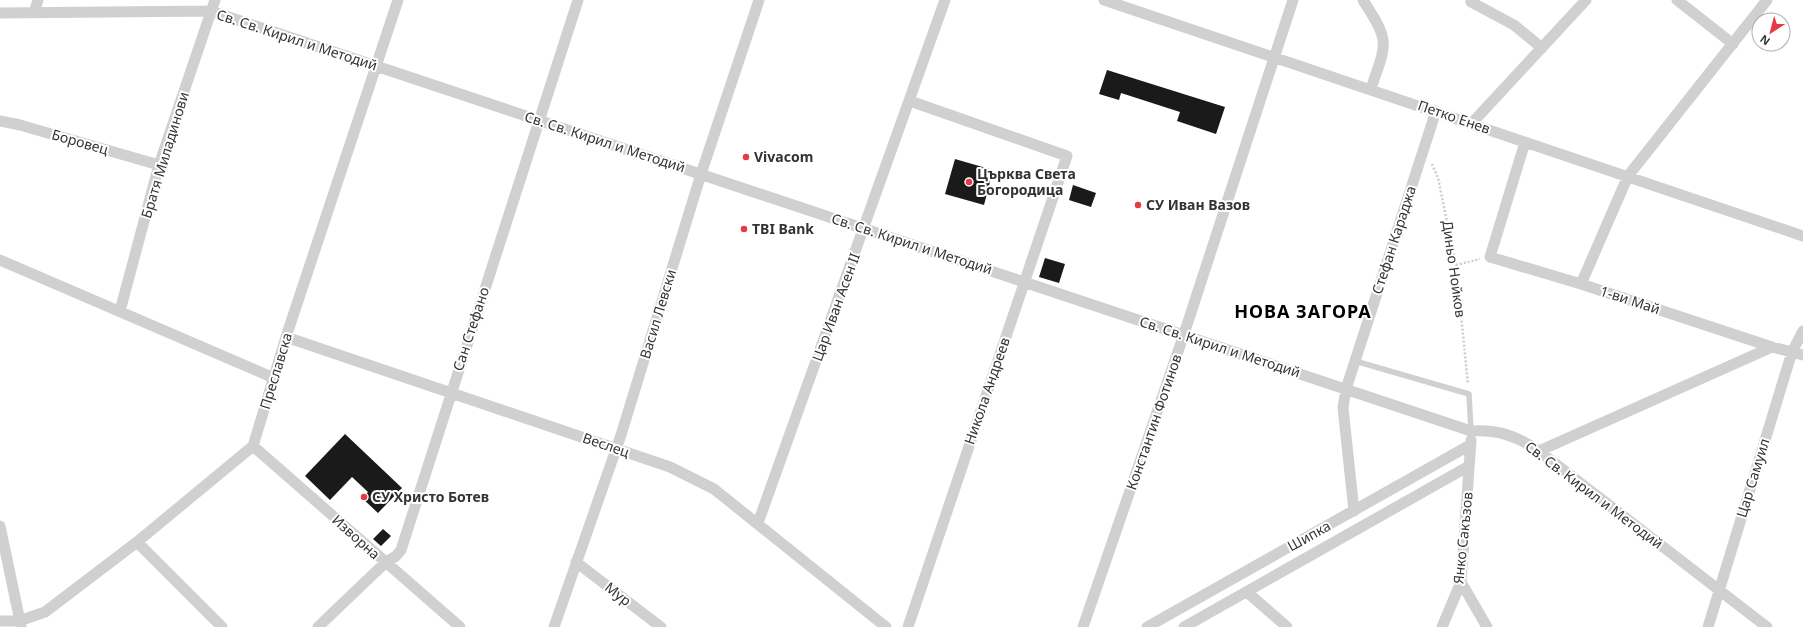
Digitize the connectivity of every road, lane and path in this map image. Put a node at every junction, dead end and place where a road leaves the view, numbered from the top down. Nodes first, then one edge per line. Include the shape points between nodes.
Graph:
1 (38, 0) edge
2 (215, 0) edge
3 (398, 0) edge
4 (578, 0) edge
5 (759, 0) edge
6 (945, 0) edge
7 (1104, 0) edge
8 (1293, 0) edge
9 (1363, 0) edge
10 (1471, 0) edge
11 (1586, 0) edge
12 (1677, 0) edge
13 (1767, 0) edge
14 (1119, 2) edge
15 (211, 11) junction
16 (34, 12) junction
17 (0, 13) edge
18 (1733, 44) junction
19 (1542, 48) junction
20 (1274, 57) junction
21 (377, 67) junction
22 (1371, 89) junction
23 (910, 101) junction
24 (1436, 111) junction
25 (539, 120) junction
26 (0, 121) edge
27 (1472, 123) junction
28 (1526, 142) junction
29 (1425, 147) junction
30 (159, 165) junction
31 (701, 174) junction
32 (1628, 176) junction
33 (864, 228) junction
34 (1803, 236) edge
35 (1490, 257) junction
36 (0, 260) edge
37 (1456, 265) junction
38 (1024, 282) junction
39 (1581, 284) junction
40 (120, 312) junction
41 (1803, 331) edge
42 (1184, 334) junction
43 (286, 337) junction
44 (1772, 348) junction
45 (1798, 353) edge
46 (1355, 361) junction
47 (274, 378) junction
48 (1346, 389) junction
49 (450, 393) junction
50 (1469, 394) junction
51 (1471, 431) junction
52 (1470, 445) junction
53 (252, 446) junction
54 (616, 449) junction
55 (1539, 451) junction
56 (1469, 466) junction
57 (1354, 511) junction
58 (758, 523) junction
59 (0, 526) edge
60 (137, 542) junction
61 (576, 562) junction
62 (385, 563) junction
63 (1461, 582) junction
64 (1719, 590) junction
65 (1247, 592) junction
66 (0, 621) edge
67 (20, 624) edge
68 (222, 627) edge
69 (318, 627) edge
70 (460, 627) edge
71 (554, 627) edge
72 (661, 627) edge
73 (886, 627) edge
74 (908, 627) edge
75 (1083, 627) edge
76 (1148, 627) edge
77 (1184, 627) edge
78 (1287, 627) edge
79 (1442, 627) edge
80 (1487, 627) edge
81 (1708, 627) edge
82 (1767, 627) edge

1 - 16 street
2 - 15 street, Братя Миладинови
3 - 21 street, Преславска
4 - 25 street, Сан Стефано
5 - 31 street, Васил Левски
6 - 23 street, Цар Иван Асен II
7 - 14 street, Петко Енев
8 - 20 street, Константин Фотинов
9 - 22 street via 1383,41
10 - 19 street via 1514,25
11 - 19 street
12 - 18 street
13 - 18 street
14 - 20 street, Петко Енев
15 - 16 street, Св. Св. Кирил и Методий
15 - 21 street, Св. Св. Кирил и Методий
15 - 30 street, Братя Миладинови
16 - 17 street, Св. Св. Кирил и Методий
18 - 32 street
19 - 27 street
20 - 22 street, Петко Енев
20 - 42 street, Константин Фотинов
21 - 25 street, Св. Св. Кирил и Методий
21 - 43 street, Преславска
22 - 24 street, Петко Енев
23 - 33 street, Цар Иван Асен II
23 - 38 street, Никола Андреев via 1067,156
24 - 27 street, Петко Енев
24 - 29 street, Стефан Караджа
25 - 31 street, Св. Св. Кирил и Методий
25 - 49 street, Сан Стефано
26 - 30 street, Боровец
27 - 28 street, Петко Енев
28 - 32 street, Петко Енев
28 - 35 street
29 - 37 path, Диньо Нойков via 1438,178
29 - 46 street, Стефан Караджа
30 - 40 street, Братя Миладинови
31 - 33 street, Св. Св. Кирил и Методий
31 - 54 street, Васил Левски
32 - 34 street, Петко Енев
32 - 39 street
33 - 38 street, Св. Св. Кирил и Методий
33 - 58 street, Цар Иван Асен II
35 - 37 path
35 - 39 street, 1-ви Май
36 - 40 street
37 - 50 path, Диньо Нойков
38 - 42 street, Св. Св. Кирил и Методий
38 - 74 street, Никола Андреев
39 - 44 street, 1-ви Май
40 - 47 street
41 - 45 street, Цар Самуил
42 - 48 street, Св. Св. Кирил и Методий
42 - 75 street, Константин Фотинов
43 - 47 street, Преславска
43 - 49 street, Веслец
44 - 45 street, 1-ви Май
44 - 55 street
45 - 64 street, Цар Самуил
46 - 48 street, Стефан Караджа
46 - 50 lane
47 - 53 street, Преславска
48 - 51 street, Св. Св. Кирил и Методий
48 - 57 street, Стефан Караджа via 1343,408
49 - 54 street, Веслец
49 - 62 street, Сан Стефано via 401,550
50 - 51 lane
51 - 52 street
51 - 55 street, Св. Св. Кирил и Методий via 1488,430 1506,434 1524,441
52 - 56 street, Янко Сакъзов
52 - 57 street, Шипка
53 - 60 street
53 - 62 street, Изворна
54 - 58 street, Веслец via 670,467 714,489
54 - 61 street, Васил Левски
55 - 64 street, Св. Св. Кирил и Методий
56 - 63 street, Янко Сакъзов
56 - 65 street, Шипка
57 - 76 street, Шипка
58 - 73 street, Веслец
59 - 67 street
60 - 67 street via 45,612
60 - 68 street
61 - 71 street, Васил Левски
61 - 72 street, Мур
62 - 69 street, Сан Стефано
62 - 70 street, Изворна
63 - 79 street, Янко Сакъзов
63 - 80 street
64 - 81 street, Цар Самуил
64 - 82 street, Св. Св. Кирил и Методий
65 - 77 street, Шипка
65 - 78 street
66 - 67 street

